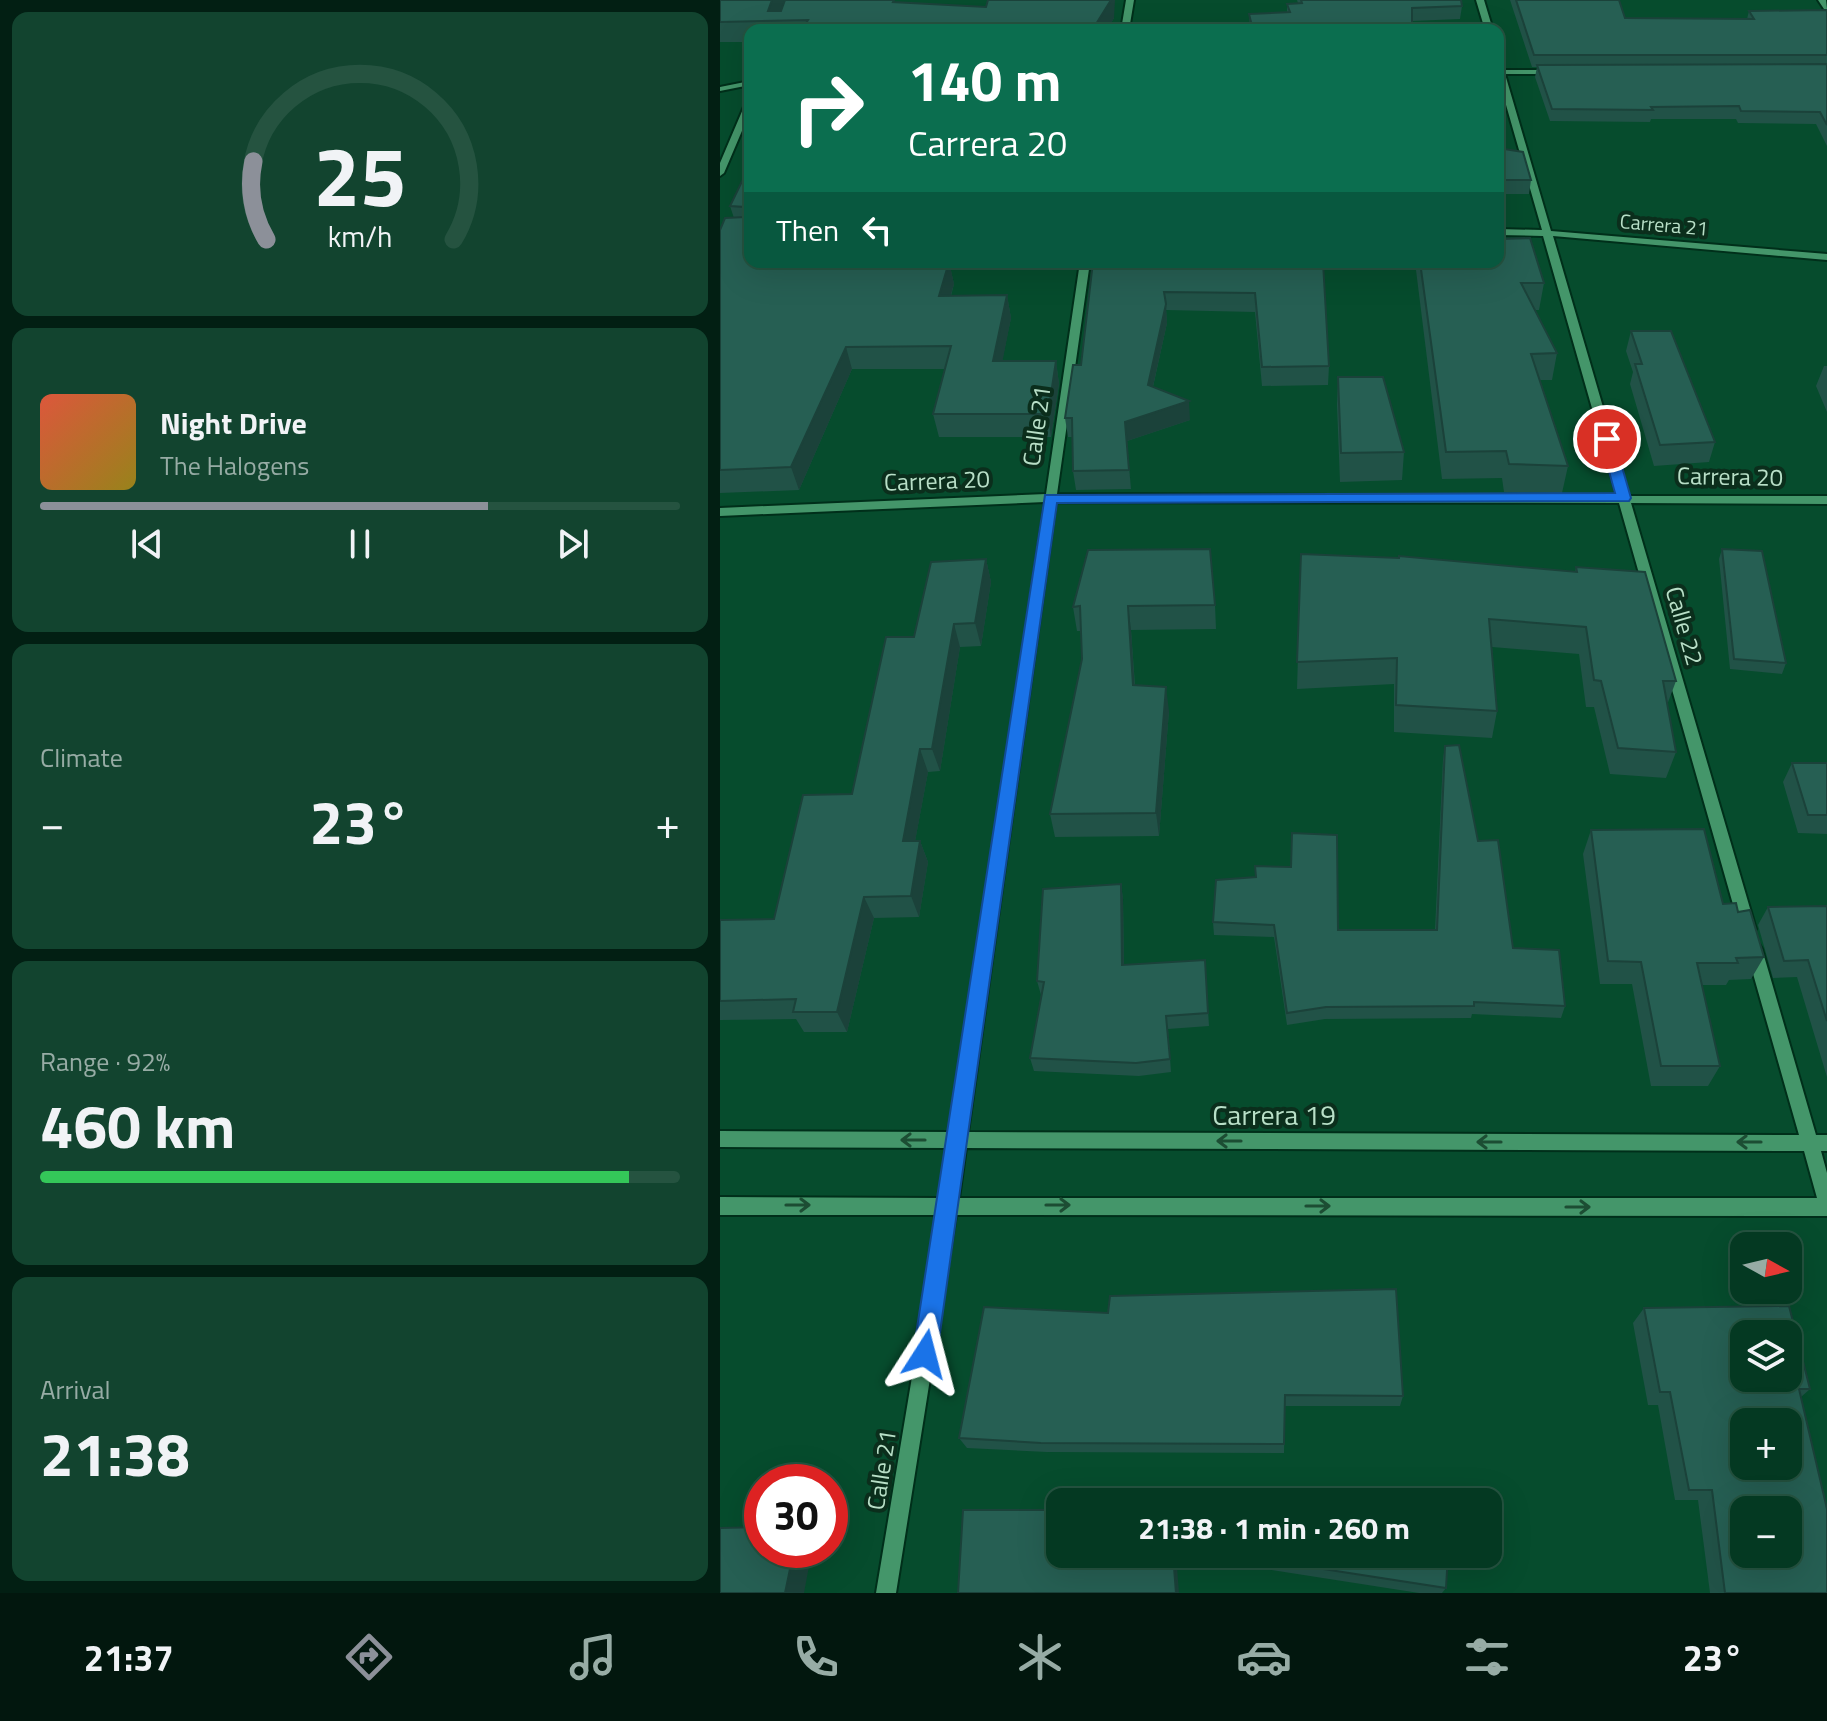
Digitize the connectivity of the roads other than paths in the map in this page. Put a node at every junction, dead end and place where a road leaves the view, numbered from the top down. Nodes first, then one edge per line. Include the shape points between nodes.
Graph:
1 (1130, 0) edge
2 (1480, 0) edge
3 (1822, 0) edge
4 (1827, 7) edge
5 (1126, 24) edge
6 (1487, 24) edge
7 (1504, 69) edge
8 (1563, 72) edge
9 (720, 78) edge
10 (744, 81) edge
11 (744, 83) edge
12 (1504, 86) edge
13 (720, 89) edge
14 (744, 116) edge
15 (720, 173) edge
16 (1504, 232) edge
17 (1547, 233) junction
18 (1827, 257) edge
19 (1084, 268) edge
20 (1050, 498) junction
21 (1624, 498) junction
22 (1827, 500) edge
23 (720, 512) edge
24 (720, 1139) edge
25 (958, 1140) junction
26 (1818, 1143) edge
27 (949, 1205) junction
28 (1827, 1205) edge
29 (720, 1206) edge
30 (886, 1593) edge

1 - 5 street
2 - 6 street
3 - 4 street
7 - 8 street
9 - 10 street
11 - 13 street
12 - 17 street, Calle 22
14 - 15 street
16 - 17 street, Carrera 21
17 - 18 street, Carrera 21
17 - 21 street, Calle 22
19 - 20 street, Calle 21
20 - 21 street, Carrera 20
20 - 23 street, Carrera 20
20 - 25 street, Calle 21
21 - 22 street, Carrera 20
21 - 26 street, Calle 22
25 -> 24 street, Carrera 19
26 -> 25 street, Carrera 19
25 - 27 street, Calle 21
26 - 28 street, Calle 22
27 -> 28 street
29 -> 27 street
27 - 30 street, Calle 21

